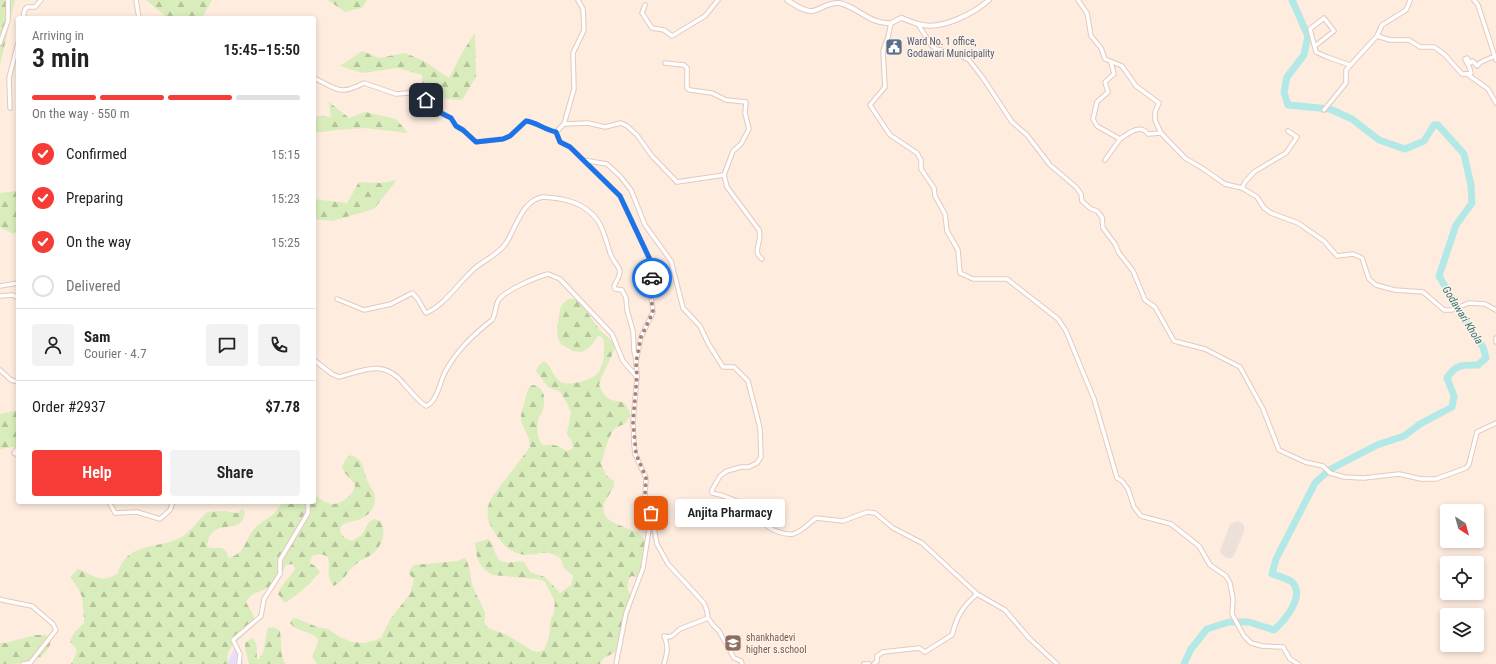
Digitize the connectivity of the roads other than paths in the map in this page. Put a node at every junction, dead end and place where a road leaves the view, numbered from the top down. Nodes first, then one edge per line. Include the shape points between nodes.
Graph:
1 (8, 0) edge
2 (41, 0) edge
3 (136, 0) edge
4 (578, 0) edge
5 (718, 0) edge
6 (787, 0) edge
7 (989, 0) edge
8 (1078, 0) edge
9 (1410, 0) edge
10 (1474, 0) edge
11 (644, 5) dead end
12 (24, 16) edge
13 (139, 16) edge
14 (891, 23) junction
15 (918, 24) junction
16 (1377, 36) junction
17 (0, 43) edge
18 (1315, 46) junction
19 (16, 51) edge
20 (1495, 58) edge
21 (1111, 62) junction
22 (666, 63) dead end
23 (1350, 64) junction
24 (1467, 74) junction
25 (316, 79) edge
26 (1496, 103) edge
27 (10, 108) dead end
28 (1324, 110) dead end
29 (564, 124) junction
30 (1288, 131) dead end
31 (556, 132) junction
32 (1161, 133) junction
33 (1120, 140) junction
34 (583, 160) junction
35 (1105, 160) dead end
36 (724, 175) junction
37 (1242, 188) junction
38 (762, 258) dead end
39 (16, 284) edge
40 (0, 286) edge
41 (0, 296) edge
42 (16, 297) edge
43 (337, 299) dead end
44 (1496, 310) edge
45 (1496, 338) edge
46 (1496, 342) edge
47 (316, 362) edge
48 (636, 362) junction
49 (0, 370) edge
50 (637, 376) junction
51 (16, 381) edge
52 (1496, 423) edge
53 (110, 504) edge
54 (172, 504) edge
55 (308, 504) edge
56 (651, 513) junction
57 (976, 594) junction
58 (0, 599) edge
59 (708, 618) junction
60 (743, 663) edge
61 (23, 664) edge
62 (239, 664) edge
63 (616, 664) edge
64 (664, 664) edge
65 (864, 664) edge
66 (869, 664) edge
67 (874, 664) edge
68 (1057, 664) edge
69 (1298, 664) edge

1 - 17 street via 8,21
2 - 12 street via 35,7 27,7
3 - 13 street
4 - 29 street via 582,9 584,30 573,53 574,89
5 - 11 street via 705,16 672,36 664,30 652,28 642,13
6 - 14 street via 811,11 837,3 872,20
7 - 15 street via 970,13 950,21
8 - 21 street via 1087,13 1091,36 1101,48 1105,59
9 - 16 street via 1406,10 1382,25
10 - 20 street
14 - 15 street via 902,18
14 - 69 street via 883,51 885,87 870,106 890,135 917,153 921,160 921,169 934,188 935,196 945,214 947,231 958,250 960,273 973,279 1007,278 1058,319 1066,331 1094,399 1117,478 1128,489 1134,507 1141,516 1171,524 1199,546 1210,565 1226,576 1233,599 1232,614 1238,627 1251,643 1283,647 1290,659
15 - 52 street via 936,49 958,54 969,60 1012,122 1027,135 1050,165 1076,187 1082,201 1102,217 1103,228 1133,271 1145,300 1155,307 1174,341 1205,348 1240,367 1263,409 1279,450 1305,462 1323,466 1329,472 1344,477 1364,478 1399,474 1421,479 1436,479 1466,468 1477,432
16 - 23 street
16 - 24 street via 1390,40 1409,40 1420,48 1434,47 1462,74
18 - 18 street via 1310,30 1324,18 1334,31
18 - 23 street via 1316,52
19 - 27 street via 9,78
20 - 24 street via 1481,62 1477,66 1473,61 1470,63 1467,58 1465,59 1471,73
21 - 32 street via 1122,66 1136,86 1159,103 1155,120
21 - 33 street via 1114,74 1105,82 1108,92 1097,102 1093,119 1097,126
22 - 36 street via 684,65 687,68 687,88 690,90 712,93 726,100 746,102 745,113 749,129 741,144 733,151
23 - 28 street via 1346,70 1346,83
24 - 26 street via 1488,89
25 - 31 street via 340,91 364,83 396,94 418,95 426,100 431,108 451,118 456,126 476,142 503,139 526,121
29 - 31 street
29 - 36 street via 627,126 677,182
30 - 37 street via 1297,137 1286,153 1254,172
31 - 34 street via 560,142 570,147
32 - 33 street via 1148,134 1141,129 1132,131
32 - 37 street via 1185,158 1225,184
33 - 35 street
34 - 48 street via 620,196 652,264 650,288 653,312 641,337
34 - 57 street via 607,164 631,190 646,225 671,261 683,308 700,326 723,367 734,367 748,381 760,428 761,457 757,463 749,467 727,471 720,476 712,493 721,494 740,503 758,515 768,526 786,534 794,534 816,518 843,521 867,512 875,513 893,528 922,543
36 - 38 street via 727,187 759,230 761,237 757,250 758,256
37 - 44 street via 1256,197 1271,213 1298,223 1324,241 1337,256 1353,254 1362,258 1369,279 1376,286 1423,292 1444,310 1452,310 1470,303 1485,304
39 - 40 street
41 - 42 street
43 - 48 street via 364,310 391,304 412,293 419,298 426,313 435,309 464,279 505,244 531,202 543,197 573,201 584,207 598,221 620,270 621,274 614,286 615,289 622,290 626,298
45 - 46 street
47 - 50 street via 339,377 381,368 401,380 426,406 432,402 445,372 460,348 495,316 502,295 548,274 560,279 612,334 623,361
48 - 50 street
49 - 51 street
50 - 56 street via 634,444 646,478 645,495
53 - 54 street via 115,513 137,512 160,519 170,510
55 - 62 street via 308,513 280,560 280,574 264,599 261,616 233,640 240,654
56 - 59 street via 657,544 668,564 704,603
56 - 63 street via 643,568 626,613
57 - 67 street via 956,619 952,635 925,652 919,648 883,652 877,656
57 - 68 street via 1005,610 1029,638
58 - 61 street via 32,606 53,624 56,630 30,663
59 - 60 street via 719,631 734,658
59 - 64 street via 672,636 664,636 667,643
65 - 66 street

